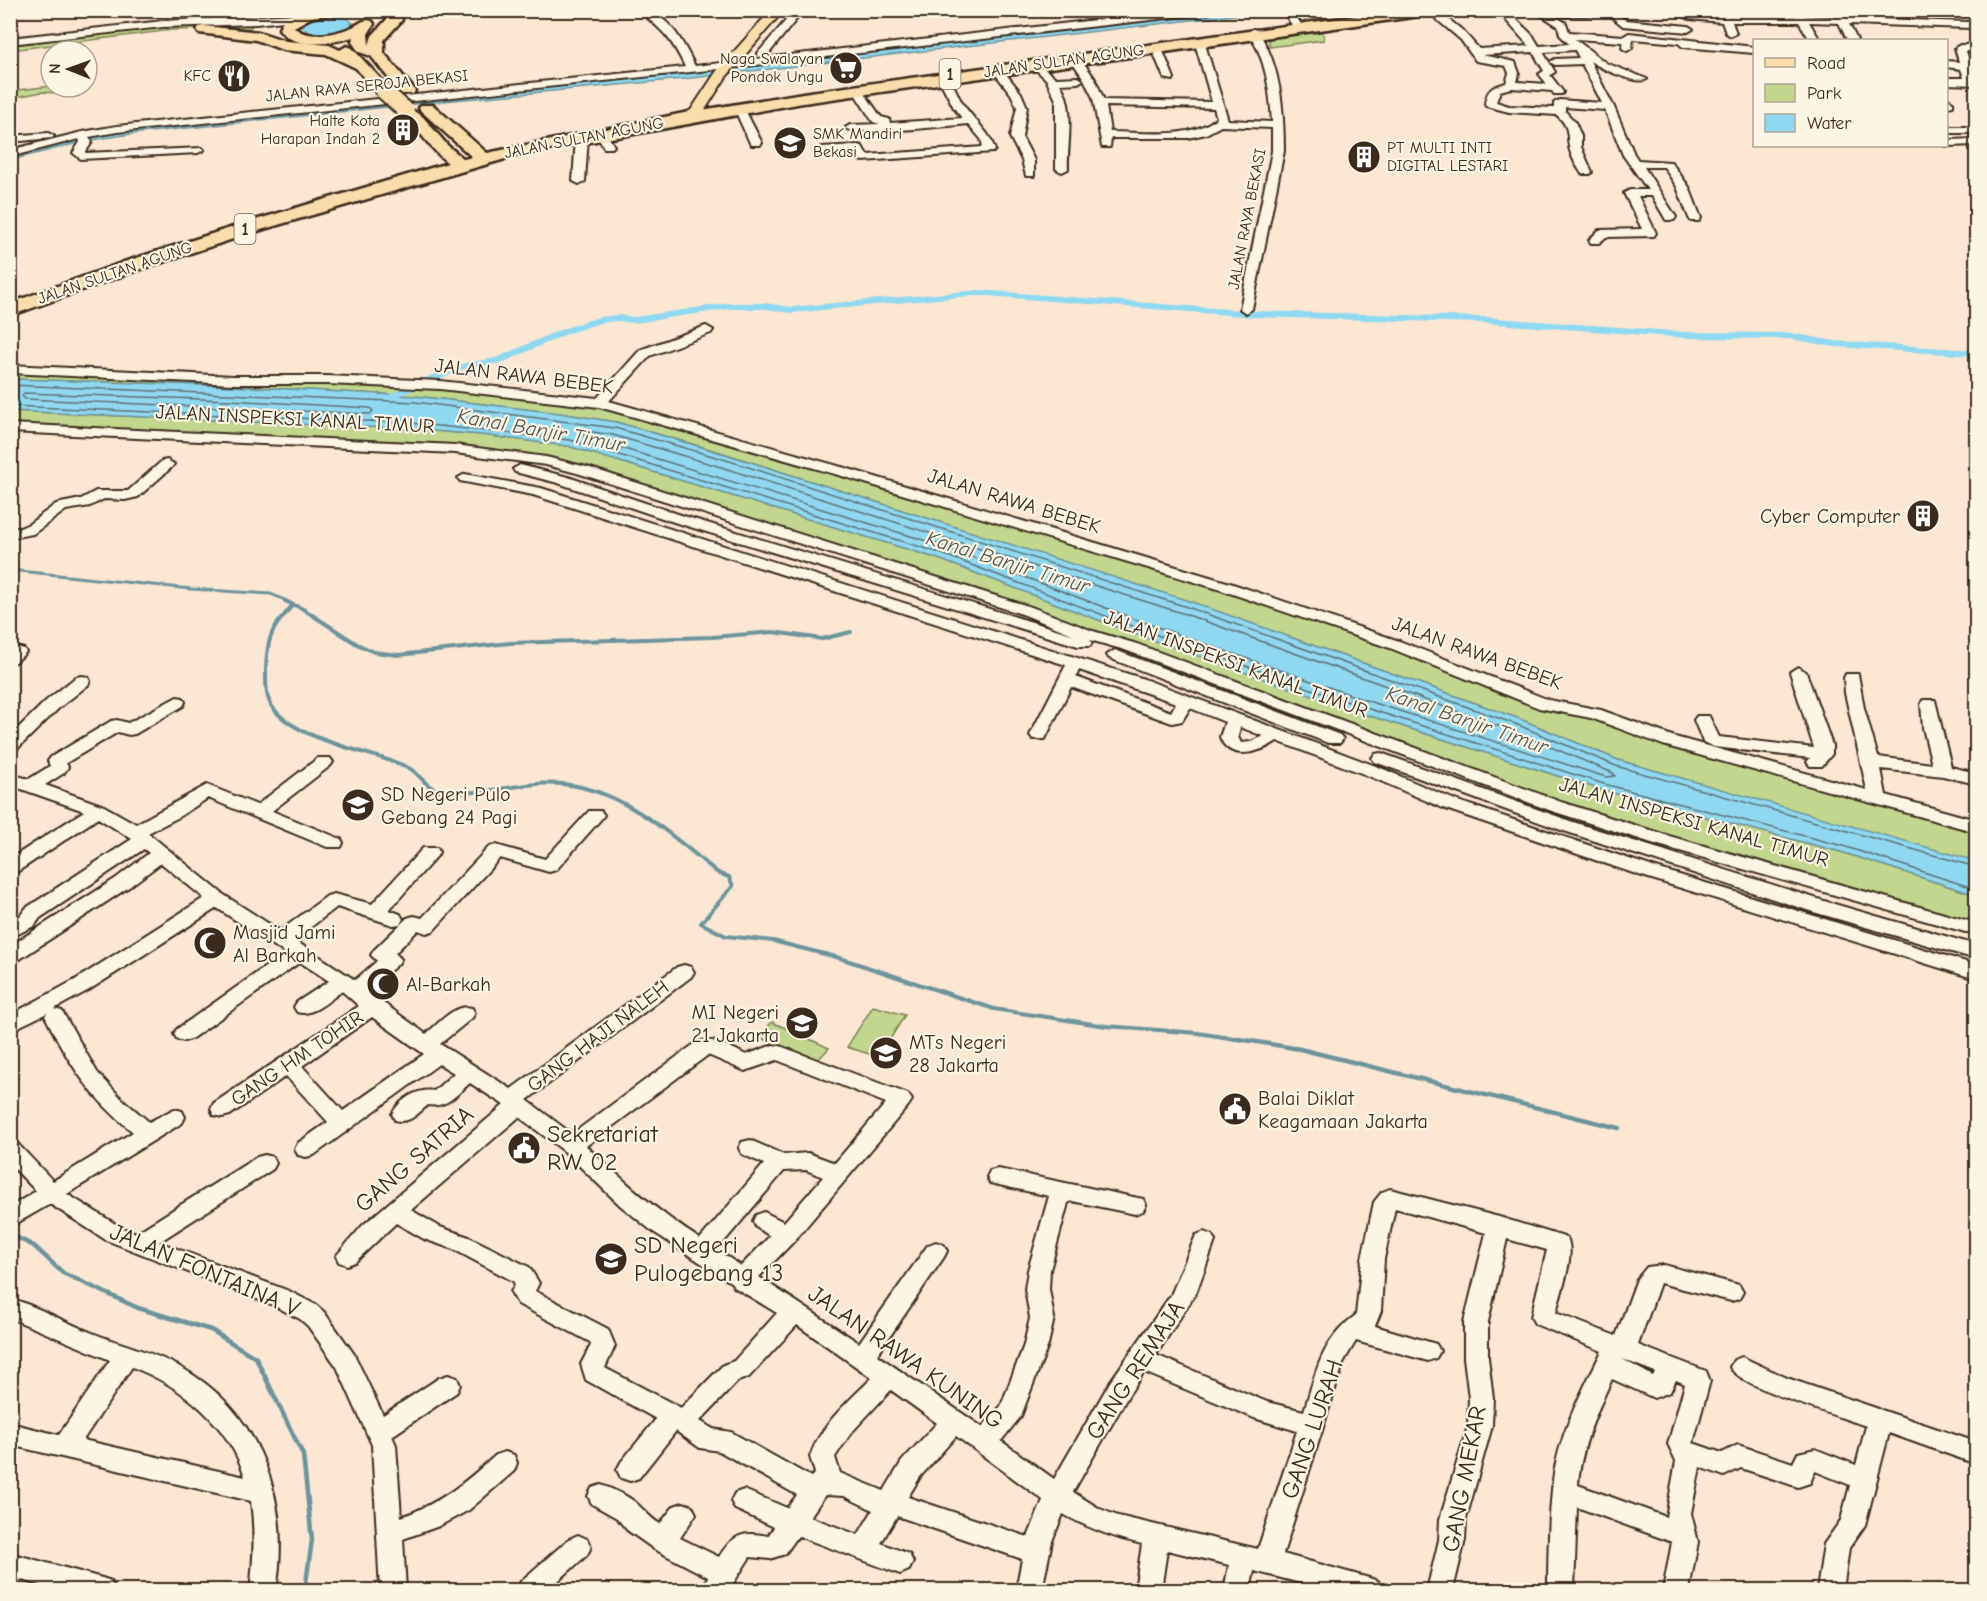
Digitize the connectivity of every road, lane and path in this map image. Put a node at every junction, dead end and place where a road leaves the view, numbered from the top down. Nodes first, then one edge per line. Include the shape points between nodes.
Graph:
1 (337, 10) edge
2 (391, 10) edge
3 (642, 10) edge
4 (778, 10) edge
5 (1212, 10) edge
6 (1287, 10) edge
7 (1416, 10) edge
8 (1501, 10) edge
9 (1839, 10) edge
10 (1963, 10) edge
11 (325, 11) edge
12 (1433, 11) edge
13 (1540, 12) edge
14 (1689, 13) edge
15 (293, 14) edge
16 (796, 14) dead end
17 (1799, 15) edge
18 (361, 16) edge
19 (1600, 17) edge
20 (1727, 19) junction
21 (1845, 21) junction
22 (767, 24) junction
23 (1640, 25) junction
24 (785, 26) junction
25 (1298, 28) junction
26 (1973, 28) edge
27 (1688, 29) junction
28 (204, 30) junction
29 (1564, 30) junction
30 (289, 32) junction
31 (1731, 33) dead end
32 (1254, 34) junction
33 (319, 38) junction
34 (1814, 39) edge
35 (1852, 39) edge
36 (10, 41) edge
37 (99, 41) edge
38 (1628, 41) junction
39 (1200, 43) junction
40 (1682, 46) junction
41 (1578, 47) junction
42 (1948, 48) edge
43 (1977, 48) edge
44 (1157, 49) junction
45 (1537, 50) junction
46 (1961, 50) junction
47 (1753, 51) edge
48 (1476, 52) junction
49 (376, 53) junction
50 (762, 55) dead end
51 (1075, 58) junction
52 (1585, 61) junction
53 (1555, 62) dead end
54 (358, 64) junction
55 (1948, 64) edge
56 (1037, 66) junction
57 (1971, 66) edge
58 (726, 69) junction
59 (998, 71) junction
60 (684, 73) junction
61 (936, 78) junction
62 (1169, 78) dead end
63 (1642, 79) dead end
64 (1078, 80) dead end
65 (1055, 81) junction
66 (1948, 81) edge
67 (904, 82) junction
68 (1973, 82) edge
69 (645, 83) dead end
70 (1511, 85) junction
71 (1552, 88) junction
72 (862, 89) junction
73 (1101, 103) junction
74 (1218, 105) junction
75 (1609, 106) junction
76 (739, 108) junction
77 (1564, 108) junction
78 (690, 115) junction
79 (969, 122) junction
80 (1218, 123) junction
81 (1279, 125) junction
82 (885, 127) junction
83 (850, 128) dead end
84 (1948, 129) edge
85 (1977, 129) edge
86 (1948, 130) edge
87 (582, 137) junction
88 (10, 139) edge
89 (68, 139) junction
90 (85, 139) junction
91 (756, 143) dead end
92 (1949, 143) dead end
93 (1968, 144) edge
94 (198, 150) dead end
95 (822, 150) dead end
96 (1627, 152) junction
97 (1668, 152) dead end
98 (10, 154) edge
99 (478, 154) junction
100 (10, 160) edge
101 (452, 162) junction
102 (1636, 163) junction
103 (1062, 169) dead end
104 (1586, 172) dead end
105 (1030, 174) dead end
106 (579, 181) dead end
107 (1656, 193) junction
108 (1670, 217) dead end
109 (1695, 218) dead end
110 (1595, 240) dead end
111 (10, 303) edge
112 (1246, 309) dead end
113 (10, 310) edge
114 (706, 330) dead end
115 (10, 369) edge
116 (600, 403) junction
117 (10, 428) edge
118 (479, 463) dead end
119 (167, 464) dead end
120 (465, 478) dead end
121 (10, 533) edge
122 (1085, 638) junction
123 (10, 651) edge
124 (10, 658) edge
125 (1070, 671) junction
126 (1798, 672) dead end
127 (1852, 678) dead end
128 (82, 681) dead end
129 (1138, 683) junction
130 (1186, 700) junction
131 (1122, 701) junction
132 (177, 702) dead end
133 (1929, 704) dead end
134 (1230, 716) junction
135 (1703, 720) dead end
136 (1275, 734) junction
137 (1039, 735) dead end
138 (1334, 739) dead end
139 (1216, 745) dead end
140 (10, 746) edge
141 (1823, 754) junction
142 (1759, 757) junction
143 (1381, 758) dead end
144 (324, 762) dead end
145 (1872, 762) junction
146 (1943, 771) junction
147 (1802, 777) junction
148 (1977, 778) edge
149 (20, 786) edge
150 (1478, 794) junction
151 (1877, 798) junction
152 (98, 810) junction
153 (1466, 810) junction
154 (260, 811) junction
155 (595, 815) dead end
156 (1977, 826) edge
157 (147, 842) junction
158 (334, 843) dead end
159 (430, 852) dead end
160 (10, 868) edge
161 (217, 899) junction
162 (1977, 929) edge
163 (10, 932) edge
164 (291, 946) junction
165 (1973, 951) edge
166 (10, 956) edge
167 (684, 972) dead end
168 (1977, 972) edge
169 (349, 986) junction
170 (304, 1007) dead end
171 (372, 1007) junction
172 (465, 1013) dead end
173 (55, 1016) dead end
174 (10, 1024) edge
175 (184, 1034) dead end
176 (433, 1049) junction
177 (287, 1064) junction
178 (468, 1073) junction
179 (516, 1102) junction
180 (222, 1109) dead end
181 (403, 1114) dead end
182 (174, 1117) dead end
183 (342, 1124) junction
184 (147, 1132) junction
185 (572, 1145) junction
186 (750, 1148) dead end
187 (306, 1149) dead end
188 (10, 1150) edge
189 (779, 1162) junction
190 (265, 1163) dead end
191 (840, 1172) junction
192 (998, 1177) dead end
193 (1067, 1192) junction
194 (51, 1193) junction
195 (1135, 1204) dead end
196 (396, 1212) junction
197 (18, 1213) edge
198 (764, 1221) dead end
199 (1499, 1226) junction
200 (786, 1235) junction
201 (1204, 1241) dead end
202 (139, 1243) junction
203 (936, 1251) dead end
204 (702, 1252) junction
205 (347, 1256) dead end
206 (742, 1280) junction
207 (1731, 1292) dead end
208 (10, 1307) edge
209 (800, 1315) junction
210 (1355, 1330) junction
211 (1428, 1351) dead end
212 (1616, 1354) junction
213 (126, 1356) junction
214 (862, 1358) junction
215 (1140, 1359) junction
216 (1742, 1367) dead end
217 (889, 1376) junction
218 (448, 1385) dead end
219 (678, 1419) junction
220 (1880, 1420) junction
221 (954, 1421) junction
222 (1312, 1424) junction
223 (379, 1431) junction
224 (10, 1434) edge
225 (983, 1443) junction
226 (64, 1447) junction
227 (1685, 1451) junction
228 (1977, 1453) edge
229 (505, 1463) dead end
230 (630, 1470) dead end
231 (1864, 1479) junction
232 (819, 1487) junction
233 (262, 1492) junction
234 (1566, 1492) junction
235 (601, 1496) dead end
236 (1057, 1496) junction
237 (744, 1502) dead end
238 (890, 1504) junction
239 (683, 1514) dead end
240 (791, 1522) junction
241 (390, 1532) junction
242 (1684, 1534) junction
243 (1156, 1537) junction
244 (663, 1540) junction
245 (578, 1547) dead end
246 (864, 1548) junction
247 (1037, 1552) junction
248 (1255, 1559) junction
249 (900, 1562) dead end
250 (10, 1565) edge
251 (720, 1582) edge
252 (1680, 1588) edge
253 (102, 1590) edge
254 (263, 1590) edge
255 (393, 1590) edge
256 (530, 1590) edge
257 (1029, 1590) edge
258 (1148, 1590) edge
259 (1237, 1590) edge
260 (1369, 1590) edge
261 (1440, 1590) edge
262 (1561, 1590) edge
263 (1830, 1590) edge

1 - 11 highway
1 - 18 highway
2 - 49 highway via 394,20 377,39
3 - 60 street via 664,24 679,46
4 - 22 main road
5 - 58 street
6 - 25 street
7 - 25 highway, JALAN SULTAN AGUNG / 1
8 - 45 street
9 - 21 street
10 - 26 street
11 - 15 highway
12 - 25 highway, JALAN SULTAN AGUNG / 1
12 - 48 street via 1465,36
13 - 19 street
13 - 29 street
14 - 20 street
14 - 27 street
15 - 30 highway via 287,25
15 - 36 street
16 - 24 street
17 - 20 street
17 - 21 street
17 - 34 street
18 - 33 highway via 347,35
18 - 49 highway via 360,42 364,49
19 - 23 street
19 - 29 street
20 - 31 street
21 - 26 street
21 - 35 street
22 - 24 street
22 - 58 main road
23 - 27 street
23 - 38 street
24 - 50 street
25 - 32 highway, JALAN SULTAN AGUNG / 1
27 - 40 street
28 - 30 street
28 - 37 street
28 - 54 highway via 259,36 283,45 329,51
29 - 38 street
29 - 41 street
30 - 33 highway
32 - 39 highway, JALAN SULTAN AGUNG / 1
32 - 51 highway, JALAN SULTAN AGUNG / 1
32 - 81 street, JALAN RAYA BEKASI via 1266,55
33 - 54 highway via 354,56
38 - 40 street
39 - 44 highway, JALAN SULTAN AGUNG / 1
39 - 74 street
40 - 47 street
41 - 45 street
41 - 52 street
41 - 63 street via 1600,64
42 - 46 street
43 - 46 street
44 - 51 highway, JALAN SULTAN AGUNG / 1
44 - 62 street
45 - 48 street
45 - 71 street via 1550,72 1544,74
46 - 57 street
48 - 70 street via 1480,59 1511,64
49 - 99 highway via 407,91
51 - 56 highway, JALAN SULTAN AGUNG / 1
51 - 61 highway, JALAN SULTAN AGUNG / 1
51 - 73 street via 1090,77
52 - 53 street
52 - 75 street
54 - 101 highway, bridge via 417,120
55 - 57 street
56 - 59 highway, JALAN SULTAN AGUNG / 1
56 - 65 street
57 - 68 street
58 - 60 street
58 - 78 main road
59 - 61 highway, JALAN SULTAN AGUNG / 1
59 - 105 street via 1022,107 1016,137 1028,160
60 - 69 street
60 - 90 street, JALAN RAYA SEROJA BEKASI via 128,128
61 - 67 highway, JALAN SULTAN AGUNG / 1
61 - 79 street
64 - 65 street
65 - 103 street via 1064,105
66 - 68 street
67 - 72 highway, JALAN SULTAN AGUNG / 1
67 - 78 highway, JALAN SULTAN AGUNG / 1
70 - 71 street
70 - 77 street via 1494,91 1490,104 1510,112
71 - 77 street
72 - 76 highway, JALAN SULTAN AGUNG / 1
72 - 82 street via 860,94 877,120 885,122
73 - 74 street
73 - 80 street via 1106,140 1188,135
74 - 80 street via 1223,118
75 - 77 street
75 - 96 street
76 - 78 highway, JALAN SULTAN AGUNG / 1
76 - 91 street
77 - 104 street
78 - 87 highway, JALAN SULTAN AGUNG / 1 via 604,140
78 - 99 highway, JALAN SULTAN AGUNG / 1
79 - 82 street
79 - 95 street via 986,138 988,150 862,158 858,148
80 - 81 street
81 - 112 street, JALAN RAYA BEKASI via 1278,151
82 - 83 street
84 - 85 street
86 - 93 street
87 - 99 highway, JALAN SULTAN AGUNG / 1
87 - 106 street
88 - 89 street via 61,135
89 - 90 street, JALAN RAYA SEROJA BEKASI
89 - 98 street, JALAN RAYA SEROJA BEKASI
90 - 94 street via 79,155
90 - 100 street
92 - 93 street
96 - 97 street
96 - 102 street
99 - 101 highway, JALAN SULTAN AGUNG / 1
101 - 111 highway, JALAN SULTAN AGUNG / 1 via 194,240
101 - 113 highway, JALAN SULTAN AGUNG / 1 via 131,266
102 - 107 street
102 - 109 street via 1667,164 1683,187
107 - 108 street
107 - 110 street via 1630,193 1650,233 1603,233
114 - 116 street via 645,353
115 - 116 street, JALAN RAWA BEBEK via 440,385
116 - 142 street, JALAN RAWA BEBEK via 1224,586 1396,645 1545,704 1595,714 1669,741
117 - 122 street, JALAN INSPEKSI KANAL TIMUR via 426,447 546,461 1028,611
118 - 122 street via 543,474 679,519
119 - 121 street via 133,494 101,494 86,505 60,508 29,531
120 - 125 street via 536,490
122 - 125 street
122 - 138 street
122 - 162 street, JALAN INSPEKSI KANAL TIMUR via 1131,647 1555,806
123 - 124 street via 18,652
125 - 129 street
125 - 131 street
125 - 137 street
126 - 141 street
127 - 145 street via 1854,700
128 - 140 street
129 - 130 street
129 - 131 street
130 - 131 street via 1172,718
130 - 134 street
132 - 149 street via 129,730 117,725 56,762 58,769
133 - 146 street
134 - 136 street
134 - 136 street via 1229,738 1236,746 1259,746
134 - 139 street
135 - 142 street via 1711,741
136 - 153 street
141 - 142 street
141 - 147 street
142 - 147 street, JALAN RAWA BEBEK
143 - 150 street
144 - 154 street
145 - 146 street
145 - 151 street
146 - 148 street
147 - 151 street, JALAN RAWA BEBEK
149 - 152 street, JALAN RAWA KUNING
150 - 153 street
150 - 165 street via 1817,906
151 - 156 street, JALAN RAWA BEBEK
152 - 157 street, JALAN RAWA KUNING
152 - 160 street
153 - 168 street via 1646,871
154 - 157 street via 205,791 171,814
154 - 158 street
155 - 169 street via 549,866 496,851 426,926 414,923 381,955 392,959
157 - 161 street, JALAN RAWA KUNING
157 - 163 street via 33,913
157 - 166 street via 122,883
159 - 164 street via 384,915 334,900
161 - 164 street, JALAN RAWA KUNING
161 - 174 street via 82,985
164 - 169 street, JALAN RAWA KUNING
164 - 175 street
167 - 179 street, GANG HAJI NALEH
169 - 170 street
169 - 171 street, JALAN RAWA KUNING
171 - 176 street, JALAN RAWA KUNING
171 - 177 street, GANG HM TOHIR
172 - 176 street
173 - 184 street via 71,1049 105,1096
176 - 178 street, JALAN RAWA KUNING
176 - 183 street
177 - 180 street, GANG HM TOHIR
177 - 183 street
178 - 179 street, JALAN RAWA KUNING
178 - 181 street via 440,1098 424,1097
179 - 185 street, JALAN RAWA KUNING
179 - 196 street, GANG SATRIA
182 - 184 street
183 - 187 street
184 - 194 street
185 - 191 street via 704,1047 745,1063 773,1052 901,1100
185 - 204 street, JALAN RAWA KUNING via 641,1211
186 - 189 street
188 - 194 street, JALAN FONTAINA V
189 - 191 street via 808,1161
189 - 204 street
190 - 202 street
191 - 200 street
192 - 193 street
193 - 195 street
193 - 225 street via 1058,1199 1039,1270 1037,1289 1042,1318 1036,1345 1012,1409
194 - 197 street
194 - 202 street, JALAN FONTAINA V via 97,1224
196 - 205 street, GANG SATRIA
196 - 219 street via 521,1274 527,1283 523,1292 526,1298 600,1336 603,1346 593,1369
198 - 200 street
199 - 210 street, GANG LURAH via 1388,1199 1371,1271 1369,1311 1364,1325
199 - 212 street via 1559,1244 1543,1317
199 - 261 street, GANG MEKAR via 1476,1322 1480,1426 1453,1519
200 - 206 street
201 - 215 street, GANG REMAJA via 1179,1302
202 - 223 street, JALAN FONTAINA V via 308,1312 345,1361
203 - 214 street
204 - 206 street, JALAN RAWA KUNING
206 - 209 street, JALAN RAWA KUNING
207 - 212 street via 1655,1275 1649,1279
208 - 213 street
209 - 214 street, JALAN RAWA KUNING
209 - 219 street via 786,1319 741,1370 731,1372
210 - 211 street
210 - 222 street, GANG LURAH via 1333,1358
212 - 227 street via 1654,1388 1661,1385 1670,1367 1697,1378 1680,1444
212 - 234 street via 1588,1403 1570,1460
213 - 226 street
213 - 233 street via 174,1374 225,1416 256,1465
214 - 217 street, JALAN RAWA KUNING
215 - 222 street via 1263,1411
215 - 236 street, GANG REMAJA
216 - 220 street via 1779,1385
217 - 221 street, JALAN RAWA KUNING
217 - 232 street via 823,1453 822,1461 828,1472
218 - 223 street
219 - 230 street
219 - 232 street via 709,1440 722,1440
220 - 228 street
220 - 231 street
221 - 225 street, JALAN RAWA KUNING
221 - 238 street via 911,1469
222 - 248 street, GANG LURAH
223 - 241 street, JALAN FONTAINA V via 384,1445
224 - 226 street
225 - 236 street, JALAN RAWA KUNING
226 - 233 street
227 - 231 street via 1721,1465 1738,1456 1798,1476 1807,1461 1815,1460
227 - 242 street via 1689,1460 1678,1513
229 - 241 street via 460,1502
231 - 263 street via 1852,1525 1837,1544
232 - 238 street via 839,1484
232 - 240 street
233 - 254 street via 268,1554
234 - 242 street
234 - 262 street
235 - 244 street via 626,1510 636,1522
236 - 243 street, JALAN RAWA KUNING via 1091,1517
236 - 247 street, GANG REMAJA
237 - 240 street
238 - 246 street
238 - 247 street
239 - 244 street
240 - 246 street
240 - 251 street via 773,1547 750,1543 740,1547
241 - 255 street, JALAN FONTAINA V
242 - 252 street
243 - 248 street, JALAN RAWA KUNING
243 - 258 street
244 - 251 street
245 - 256 street
246 - 249 street
247 - 257 street, GANG REMAJA
248 - 259 street, GANG LURAH
248 - 260 street, JALAN RAWA KUNING
250 - 253 street

